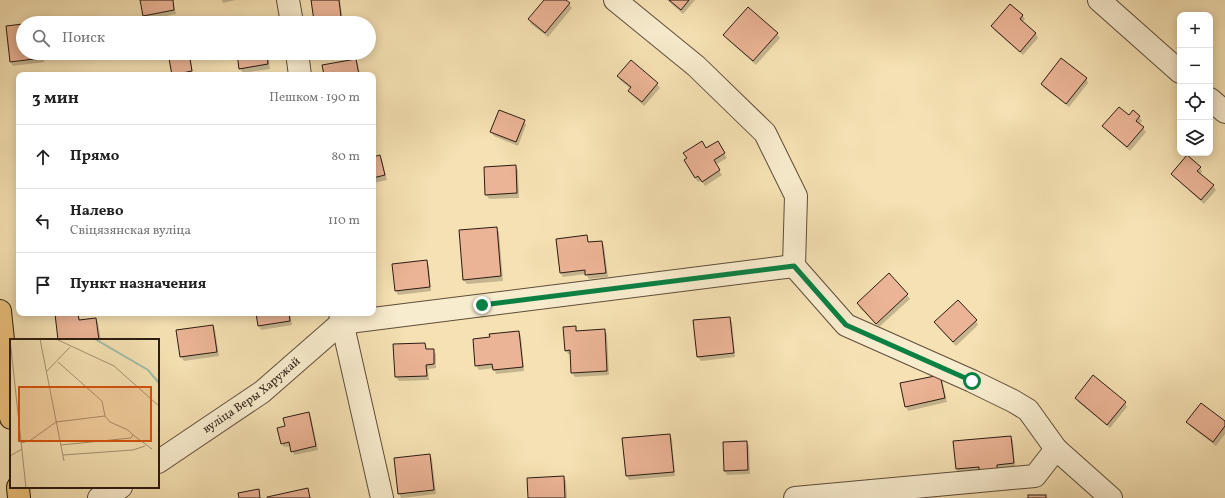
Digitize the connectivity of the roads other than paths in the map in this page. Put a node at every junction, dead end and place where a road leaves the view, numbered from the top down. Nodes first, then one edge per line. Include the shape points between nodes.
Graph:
1 (288, 0) edge
2 (615, 0) edge
3 (1099, 0) edge
4 (291, 16) edge
5 (298, 60) edge
6 (1177, 69) edge
7 (300, 72) edge
8 (1213, 102) edge
9 (1225, 112) edge
10 (794, 266) junction
11 (0, 311) edge
12 (376, 314) edge
13 (358, 316) edge
14 (341, 318) edge
15 (10, 408) edge
16 (1056, 450) junction
17 (159, 461) edge
18 (18, 488) edge
19 (119, 488) edge
20 (19, 498) edge
21 (99, 498) edge
22 (382, 498) edge
23 (795, 498) edge
24 (1111, 498) edge

1 - 4 street
2 - 10 street via 696,66 765,133 796,196
3 - 6 street
5 - 7 street
8 - 9 street
10 - 12 street
10 - 16 street via 846,325 1013,401 1028,410
11 - 15 main road
13 - 14 street
14 - 17 street, вуліца Веры Харужай via 262,392
14 - 22 street
16 - 23 street via 1035,476
16 - 24 street
18 - 20 main road
19 - 21 street

